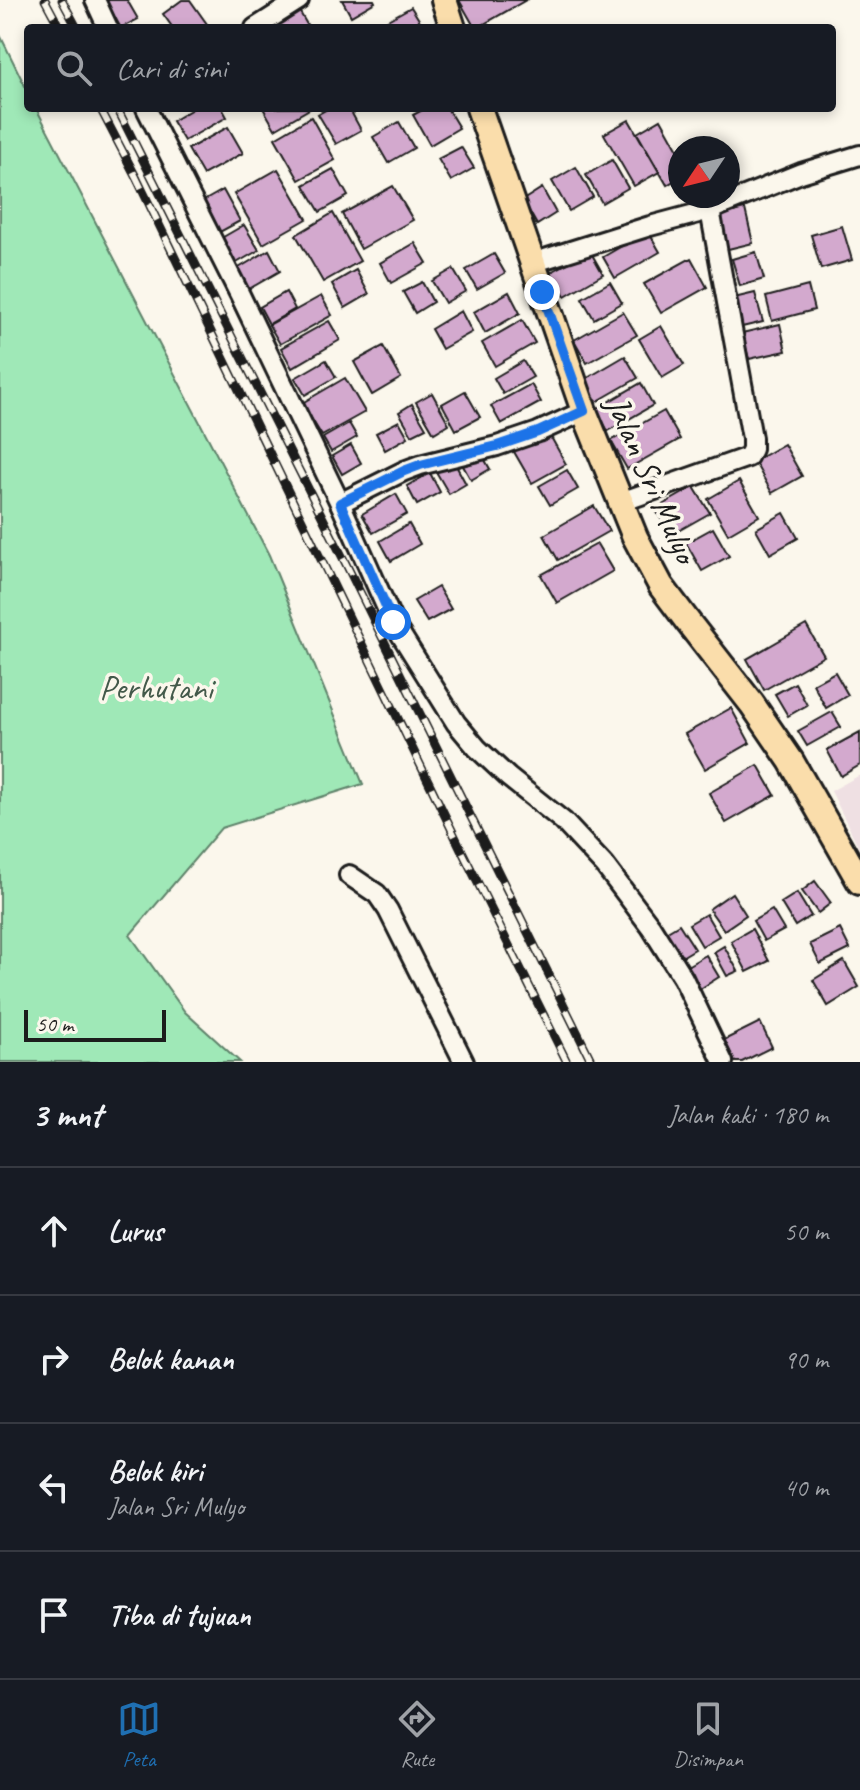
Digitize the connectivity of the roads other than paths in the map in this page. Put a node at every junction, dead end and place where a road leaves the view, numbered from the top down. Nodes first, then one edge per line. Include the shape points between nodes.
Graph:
1 (95, 0) edge
2 (299, 0) edge
3 (444, 0) edge
4 (106, 24) edge
5 (261, 24) edge
6 (452, 24) edge
7 (148, 112) edge
8 (480, 112) edge
9 (860, 155) edge
10 (710, 210) junction
11 (532, 263) junction
12 (584, 411) junction
13 (621, 502) junction
14 (340, 503) junction
15 (349, 875) dead end
16 (860, 882) edge
17 (464, 1062) edge
18 (723, 1062) edge

1 - 4 street
2 - 5 street
3 - 6 main road
7 - 14 street
8 - 11 main road, Jalan Sri Mulyo
9 - 10 street
10 - 11 street
10 - 13 street via 752,449 748,457
11 - 12 main road, Jalan Sri Mulyo
12 - 13 main road, Jalan Sri Mulyo
12 - 14 street via 497,446 404,471
13 - 16 main road, Jalan Sri Mulyo via 661,586 791,761
14 - 18 street via 393,622 456,723 605,866 683,978
15 - 17 street via 377,894 388,910

